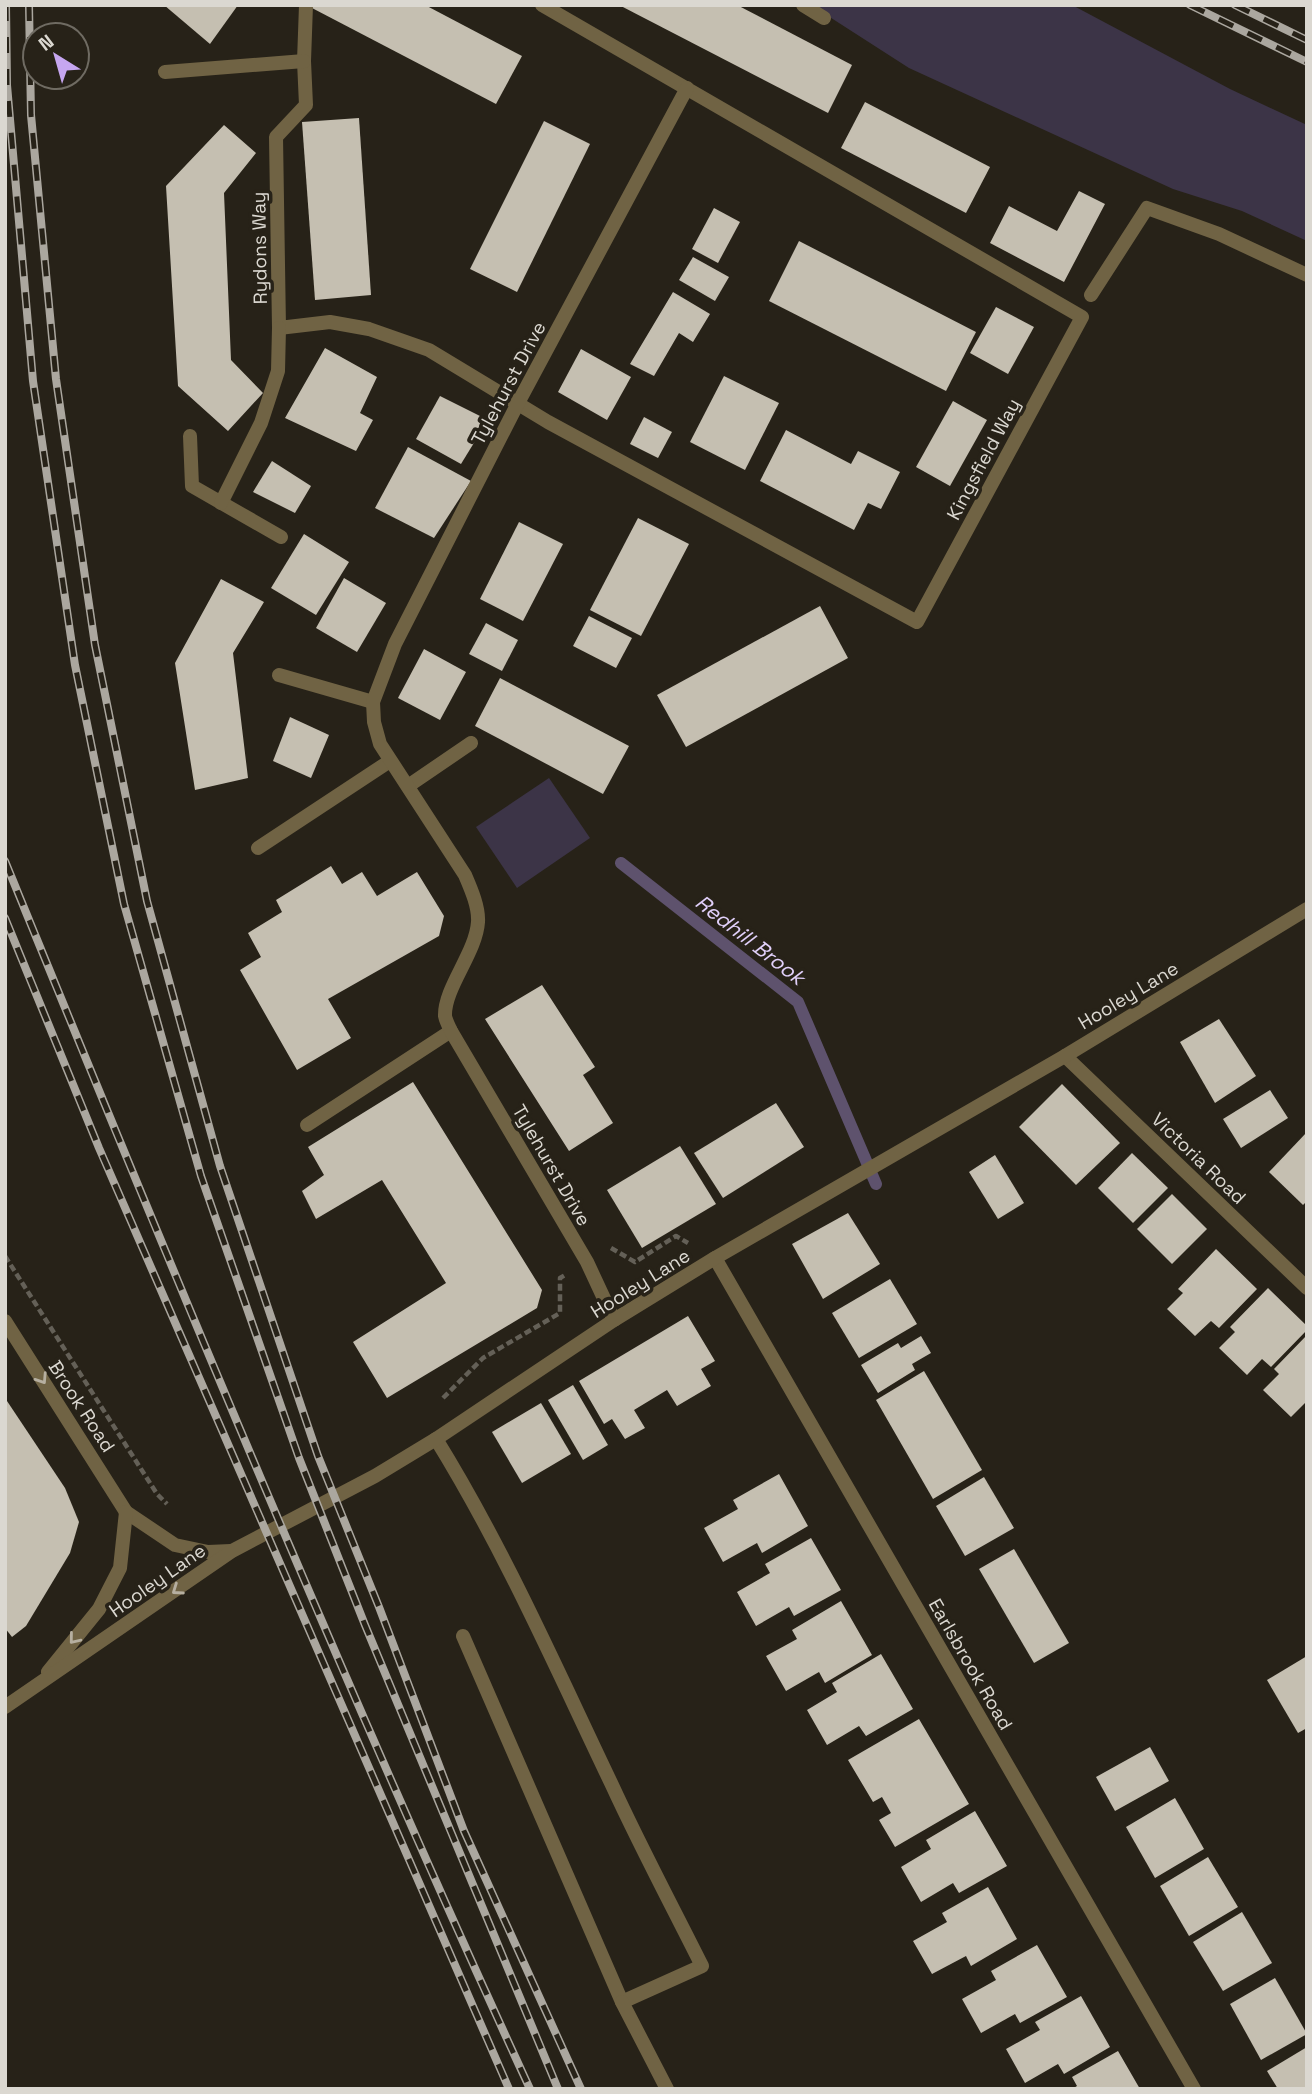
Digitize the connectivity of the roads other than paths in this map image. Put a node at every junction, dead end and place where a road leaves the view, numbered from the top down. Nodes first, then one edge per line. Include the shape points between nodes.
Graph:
1 (306, 5) edge
2 (803, 5) edge
3 (549, 7) edge
4 (824, 18) dead end
5 (304, 61) junction
6 (165, 72) dead end
7 (687, 88) junction
8 (1307, 275) edge
9 (1091, 295) dead end
10 (279, 328) junction
11 (518, 403) junction
12 (190, 436) dead end
13 (221, 503) junction
14 (281, 537) dead end
15 (279, 675) dead end
16 (373, 702) junction
17 (471, 743) dead end
18 (390, 761) junction
19 (408, 786) junction
20 (258, 848) dead end
21 (1307, 909) edge
22 (451, 1031) junction
23 (1065, 1056) junction
24 (307, 1125) dead end
25 (715, 1258) junction
26 (1307, 1288) edge
27 (614, 1320) junction
28 (5, 1321) edge
29 (436, 1439) junction
30 (126, 1512) junction
31 (232, 1551) junction
32 (463, 1636) dead end
33 (37, 1685) junction
34 (5, 1707) edge
35 (622, 2002) junction
36 (667, 2089) edge
37 (1194, 2089) edge

1 - 5 street, Rydons Way
2 - 4 street
3 - 7 street
5 - 6 street
5 - 10 street, Rydons Way via 306,105 276,138
7 - 11 street, Tylehurst Drive
7 - 11 street, Kingsfield Way via 1082,317 917,622
8 - 9 street via 1219,234 1147,208
10 - 11 street, Rydons Way via 330,322 369,329 429,350
10 - 13 street via 278,371 261,423
11 - 16 street, Tylehurst Drive via 395,644
12 - 13 street via 192,486
13 - 14 street
15 - 16 street
16 - 18 street, Tylehurst Drive via 380,744
17 - 19 street
18 - 19 street, Tylehurst Drive
18 - 20 street
19 - 22 street, Tylehurst Drive via 465,875 478,921 449,998 445,1017
21 - 23 street, Hooley Lane
22 - 24 street
22 - 27 street, Tylehurst Drive via 587,1262
23 - 25 street, Hooley Lane
23 - 26 street, Victoria Road
25 - 27 street, Hooley Lane
25 - 37 street, Earlsbrook Road
27 - 29 street, Hooley Lane
28 -> 30 street, Brook Road
29 - 31 street, Hooley Lane via 376,1476
29 - 35 street via 527,1606 702,1966
30 - 31 street, Brook Road via 175,1545 208,1552
30 -> 33 street via 120,1569 99,1609
31 -> 33 street, Hooley Lane
32 - 35 street
33 - 34 street, Hooley Lane
35 - 36 street

